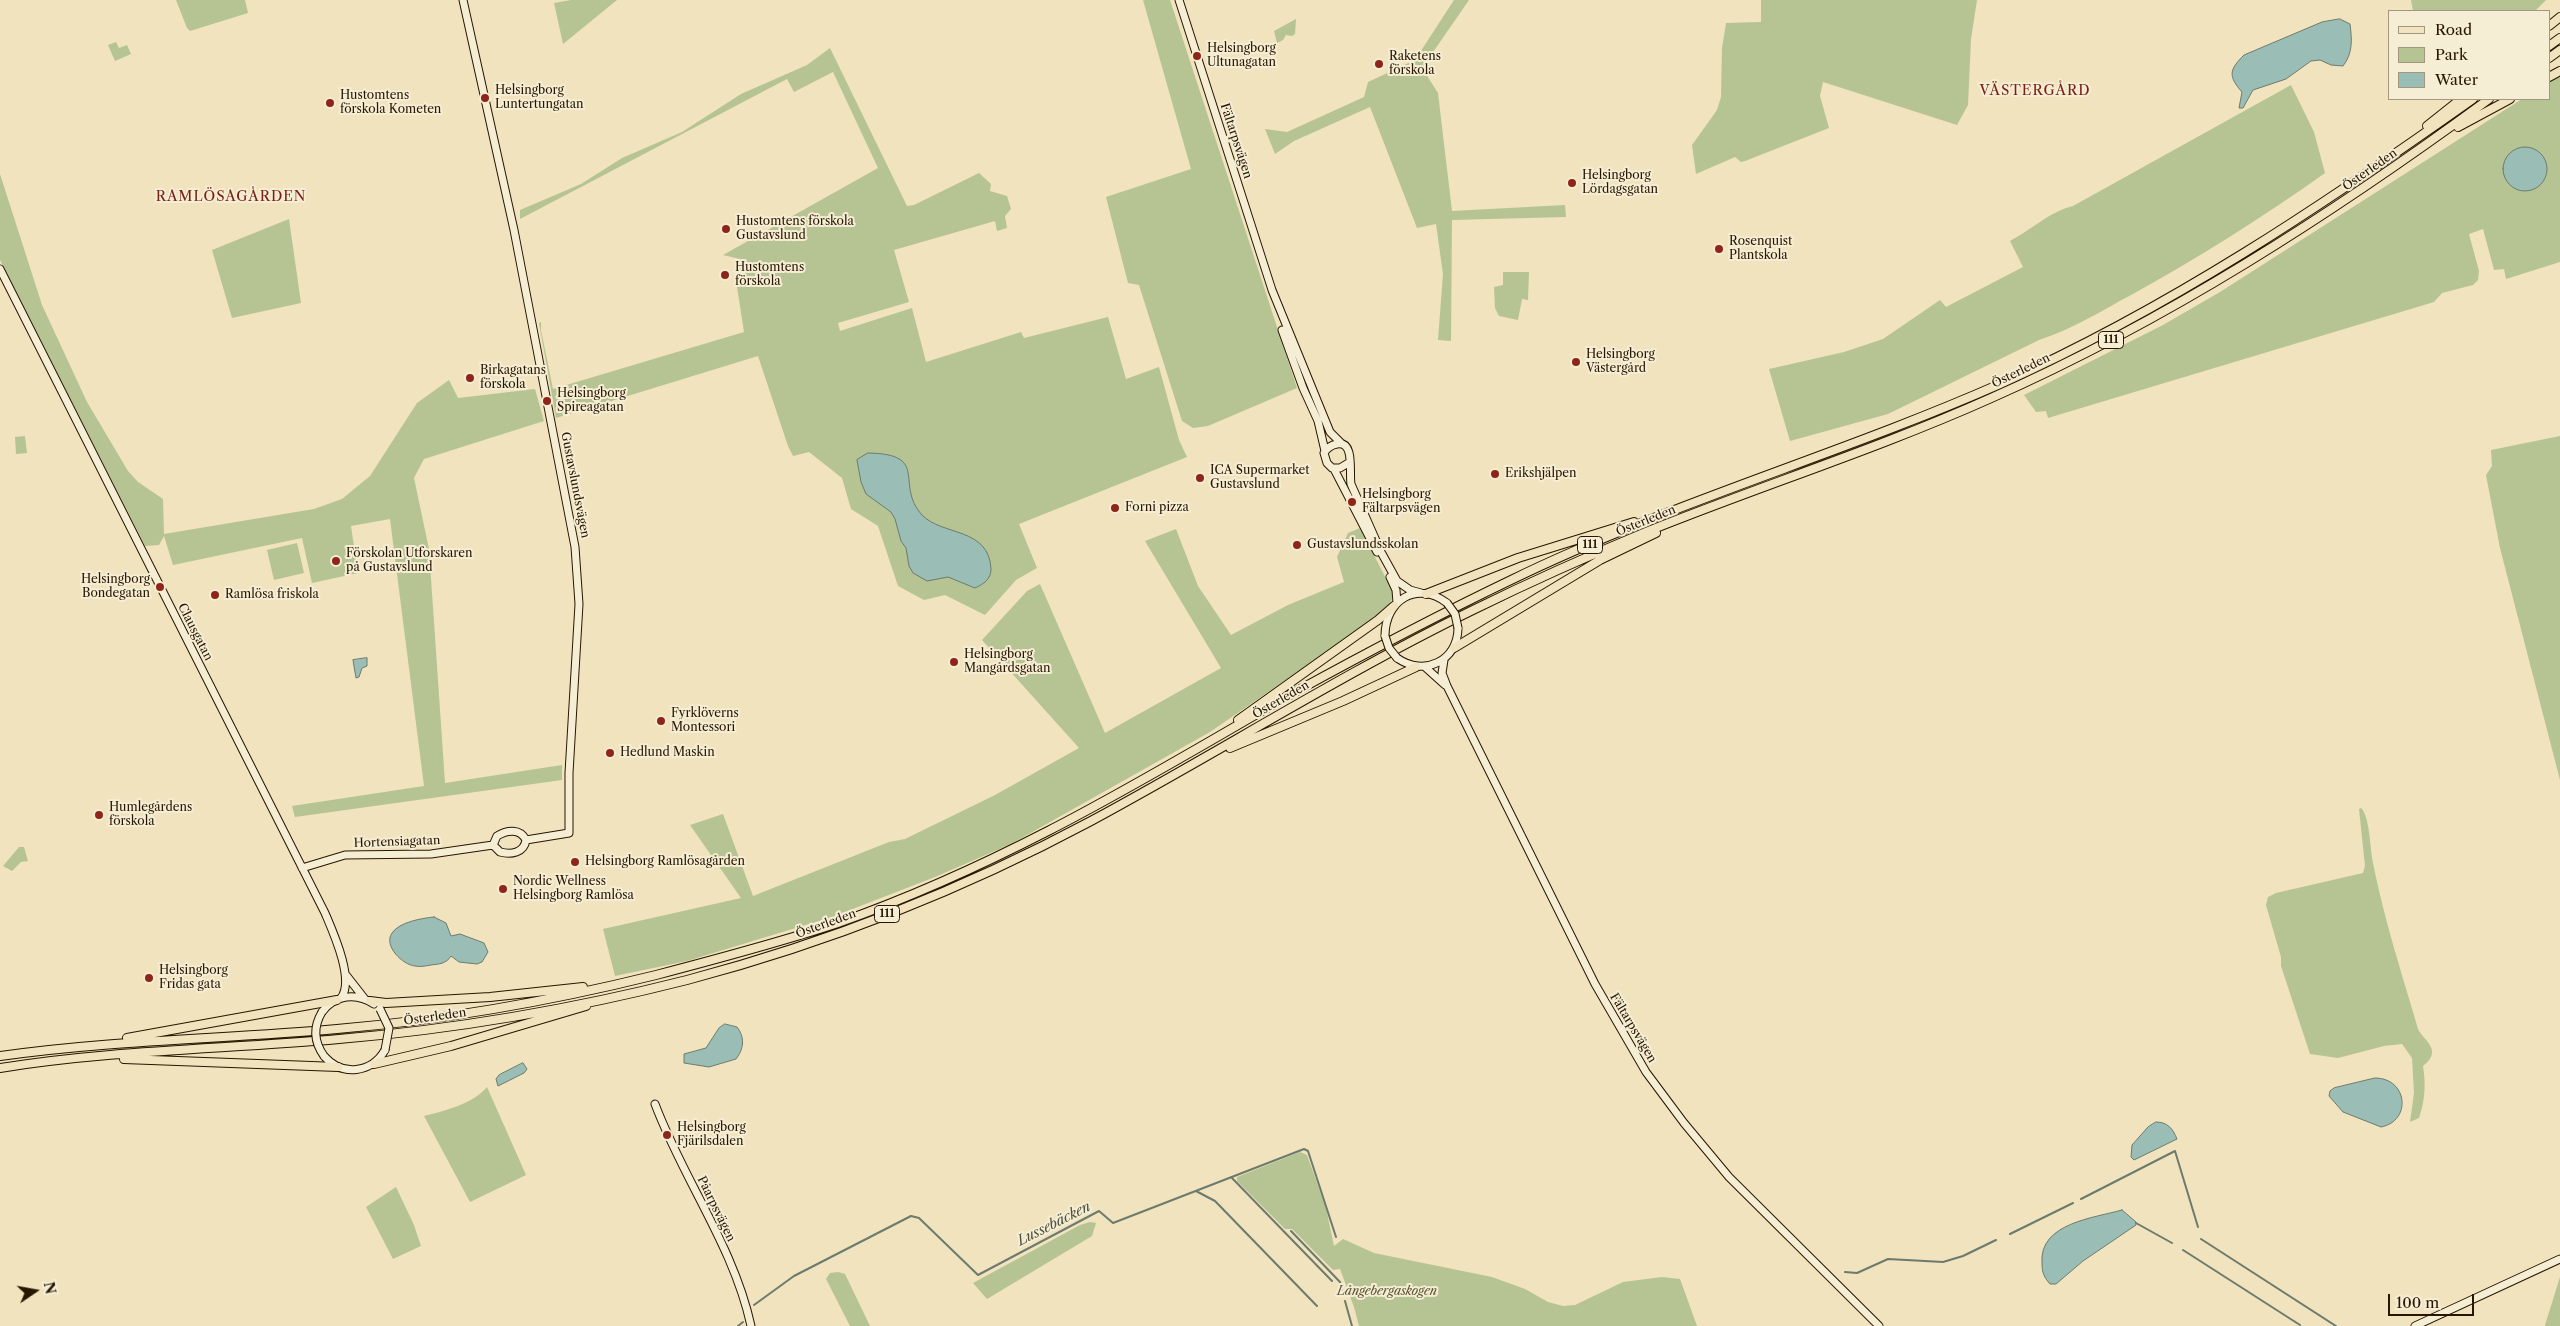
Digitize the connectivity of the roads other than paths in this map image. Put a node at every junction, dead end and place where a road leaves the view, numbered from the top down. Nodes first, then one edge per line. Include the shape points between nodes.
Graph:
1 (463, 0) edge
2 (1179, 0) edge
3 (2560, 17) edge
4 (2550, 25) edge
5 (2460, 100) edge
6 (2473, 100) edge
7 (2488, 100) edge
8 (2508, 100) edge
9 (2432, 140) junction
10 (2385, 162) junction
11 (1, 273) edge
12 (1272, 290) junction
13 (1341, 443) junction
14 (1325, 451) junction
15 (1350, 462) junction
16 (1334, 469) junction
17 (1669, 512) junction
18 (1697, 513) junction
19 (1423, 594) junction
20 (1395, 605) junction
21 (1454, 648) junction
22 (1444, 660) junction
23 (1416, 667) junction
24 (1425, 667) junction
25 (1447, 686) junction
26 (1208, 742) junction
27 (1198, 762) junction
28 (569, 833) joint
29 (526, 840) junction
30 (493, 845) junction
31 (302, 868) junction
32 (345, 973) junction
33 (612, 984) junction
34 (622, 995) junction
35 (339, 999) junction
36 (368, 1000) junction
37 (93, 1045) junction
38 (0, 1056) edge
39 (85, 1057) junction
40 (374, 1064) junction
41 (338, 1067) junction
42 (0, 1068) edge
43 (655, 1104) dead end
44 (2560, 1259) edge
45 (751, 1326) edge
46 (1879, 1326) edge
47 (2415, 1326) edge

1 - 28 street, Gustavslundsvägen via 514,230 575,547 579,604 569,773
2 - 12 street, Fältarpsvägen
3 - 4 main road
5 - 10 main road
6 - 10 main road, Österleden / 111
7 - 9 main road, Österleden / 111
8 - 9 main road
9 - 18 main road, Österleden / 111 via 2292,236 2128,332 1988,399
10 - 17 main road, Österleden / 111 via 2258,246 2165,301 2072,350 1928,414
11 - 31 street, Clausgatan
12 - 13 street, Fältarpsvägen via 1330,432
12 - 14 street, Fältarpsvägen via 1290,354 1318,421
13 - 14 street
13 - 15 street via 1349,450
14 - 16 street via 1327,463
15 - 16 street
15 - 19 street via 1351,484 1391,571 1403,586
16 - 20 street via 1393,584
17 - 19 main road via 1518,558
17 - 26 main road, Österleden / 111 via 1512,579 1360,657
18 - 21 main road via 1600,560
18 - 27 main road, Österleden / 111 via 1633,538 1470,612 1366,666
19 - 20 street via 1404,598
19 - 21 street, bridge via 1436,596 1455,614 1458,628
20 - 23 street, bridge via 1386,620 1385,636 1389,648 1397,658
20 - 26 main road
21 - 22 street
22 - 24 street
22 - 25 street, Fältarpsvägen via 1442,673
23 - 24 street
23 - 27 main road
24 - 25 street, Fältarpsvägen
25 - 46 street, Fältarpsvägen via 1595,984 1646,1072 1729,1177
26 - 33 main road, Österleden / 111 via 1050,830 880,907 779,941
27 - 34 main road, Österleden / 111 via 1041,846 939,894 830,936 741,965
28 - 29 street, Hortensiagatan
29 - 30 street, Hortensiagatan via 520,851 512,854 500,852
29 - 30 street, Hortensiagatan via 522,834 512,831 497,836
30 - 31 street, Hortensiagatan via 431,854 345,855
31 - 32 street, Clausgatan via 332,930
32 - 35 street, Clausgatan via 346,988
32 - 36 street, Clausgatan
33 - 36 main road via 490,997 386,1003
33 - 37 main road, Österleden / 111 via 546,1000 395,1023
34 - 39 main road, Österleden / 111 via 497,1019 397,1033
34 - 40 main road via 451,1046
35 - 36 street via 351,996
35 - 37 main road
35 - 41 street, bridge via 322,1012 315,1032 316,1042 324,1056
36 - 40 street, bridge via 380,1009 389,1028 385,1050
37 - 38 main road, Österleden / 111
39 - 41 main road
39 - 42 main road, Österleden / 111
40 - 41 street via 359,1070
43 - 45 street, Påarpsvägen via 739,1284
44 - 47 street

